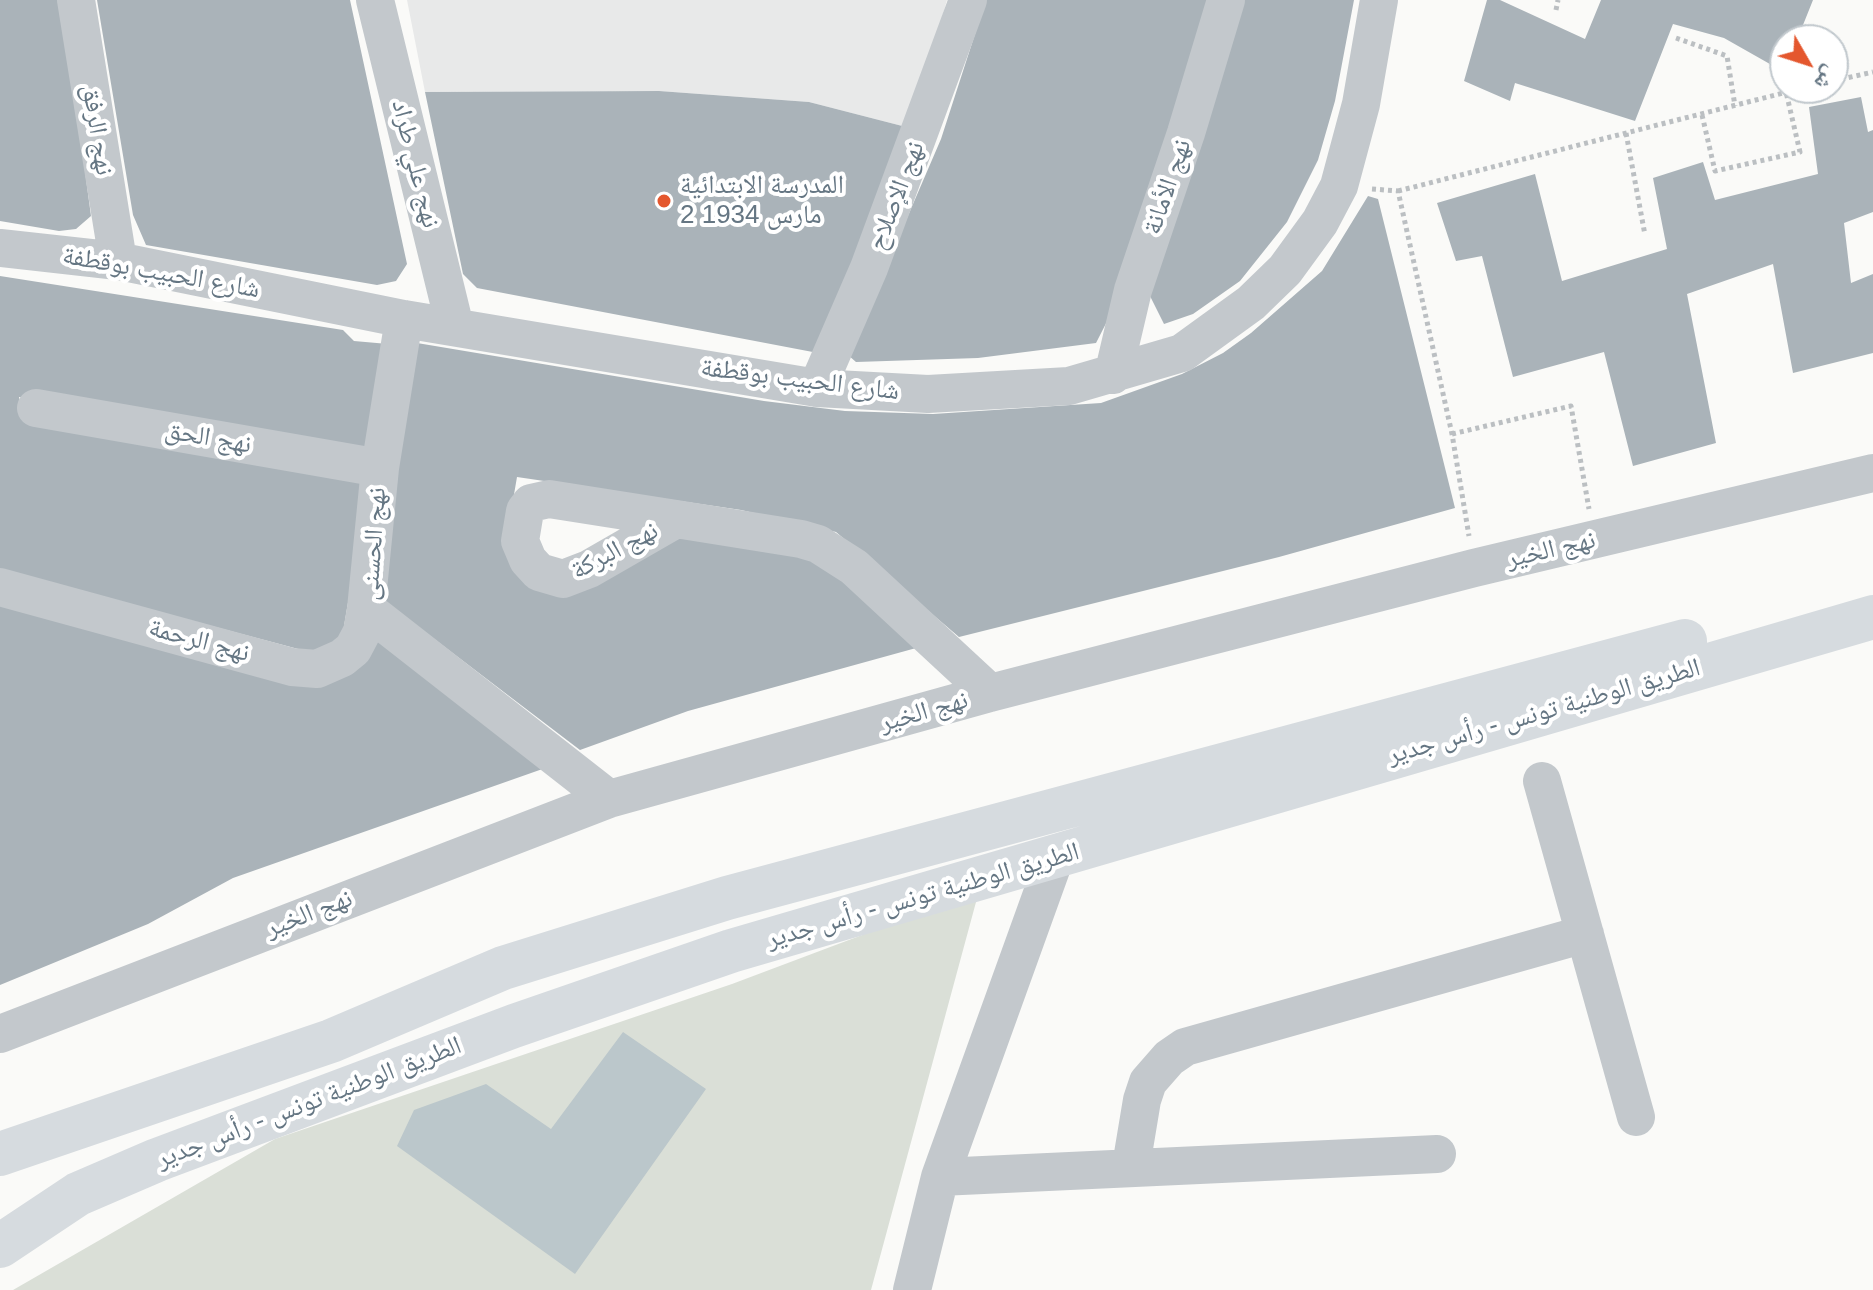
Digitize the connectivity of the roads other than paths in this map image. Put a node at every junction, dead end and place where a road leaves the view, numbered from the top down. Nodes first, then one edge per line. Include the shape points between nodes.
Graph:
1 (76, 0) edge
2 (375, 0) edge
3 (968, 0) edge
4 (1226, 0) edge
5 (1379, 0) edge
6 (0, 248) edge
7 (118, 261) junction
8 (404, 319) junction
9 (455, 327) junction
10 (1113, 375) junction
11 (817, 388) junction
12 (36, 408) dead end
13 (380, 468) junction
14 (1873, 473) edge
15 (676, 519) dead end
16 (0, 587) edge
17 (1873, 591) edge
18 (366, 609) junction
19 (1873, 617) edge
20 (990, 693) junction
21 (1542, 781) dead end
22 (609, 799) junction
23 (1055, 858) junction
24 (1585, 934) junction
25 (0, 1034) edge
26 (1636, 1117) dead end
27 (0, 1154) edge
28 (1437, 1154) dead end
29 (1131, 1166) junction
30 (940, 1177) junction
31 (0, 1246) edge
32 (912, 1290) edge

1 - 7 street, نهج الرفق
2 - 9 street, نهج علي طراد
3 - 11 street, نهج الإصلاح via 886,225
4 - 10 street, نهج الأمانة via 1133,290
5 - 10 street, شارع الحبيب بوقطفة via 1361,104 1339,186 1320,222 1285,270 1251,303 1182,353
6 - 7 street, شارع الحبيب بوقطفة
7 - 8 street, شارع الحبيب بوقطفة
8 - 9 street, شارع الحبيب بوقطفة
8 - 13 street, نهج الحسنى
9 - 11 street, شارع الحبيب بوقطفة
10 - 11 street, شارع الحبيب بوقطفة via 1069,386 983,394
12 - 13 street, نهج الحق
13 - 18 street, نهج الحسنى
14 - 20 street, نهج الخير via 1474,568
15 - 20 street, نهج البركة via 801,539 832,551
16 - 18 street, نهج الرحمة via 292,667 317,669 353,649
17 - 27 main road, الطريق الوطنية تونس - رأس جدير via 727,898 503,968 331,1041
18 - 22 street, نهج الحسنى
19 - 23 main road, الطريق الوطنية تونس - رأس جدير
20 - 22 street, نهج الخير
21 - 24 street
22 - 25 street, نهج الخير
23 - 30 street
23 - 31 main road, الطريق الوطنية تونس - رأس جدير via 731,951 514,1026 157,1160 78,1194
24 - 26 street
24 - 29 street via 1185,1047 1148,1082
28 - 29 street
29 - 30 street
30 - 32 street

